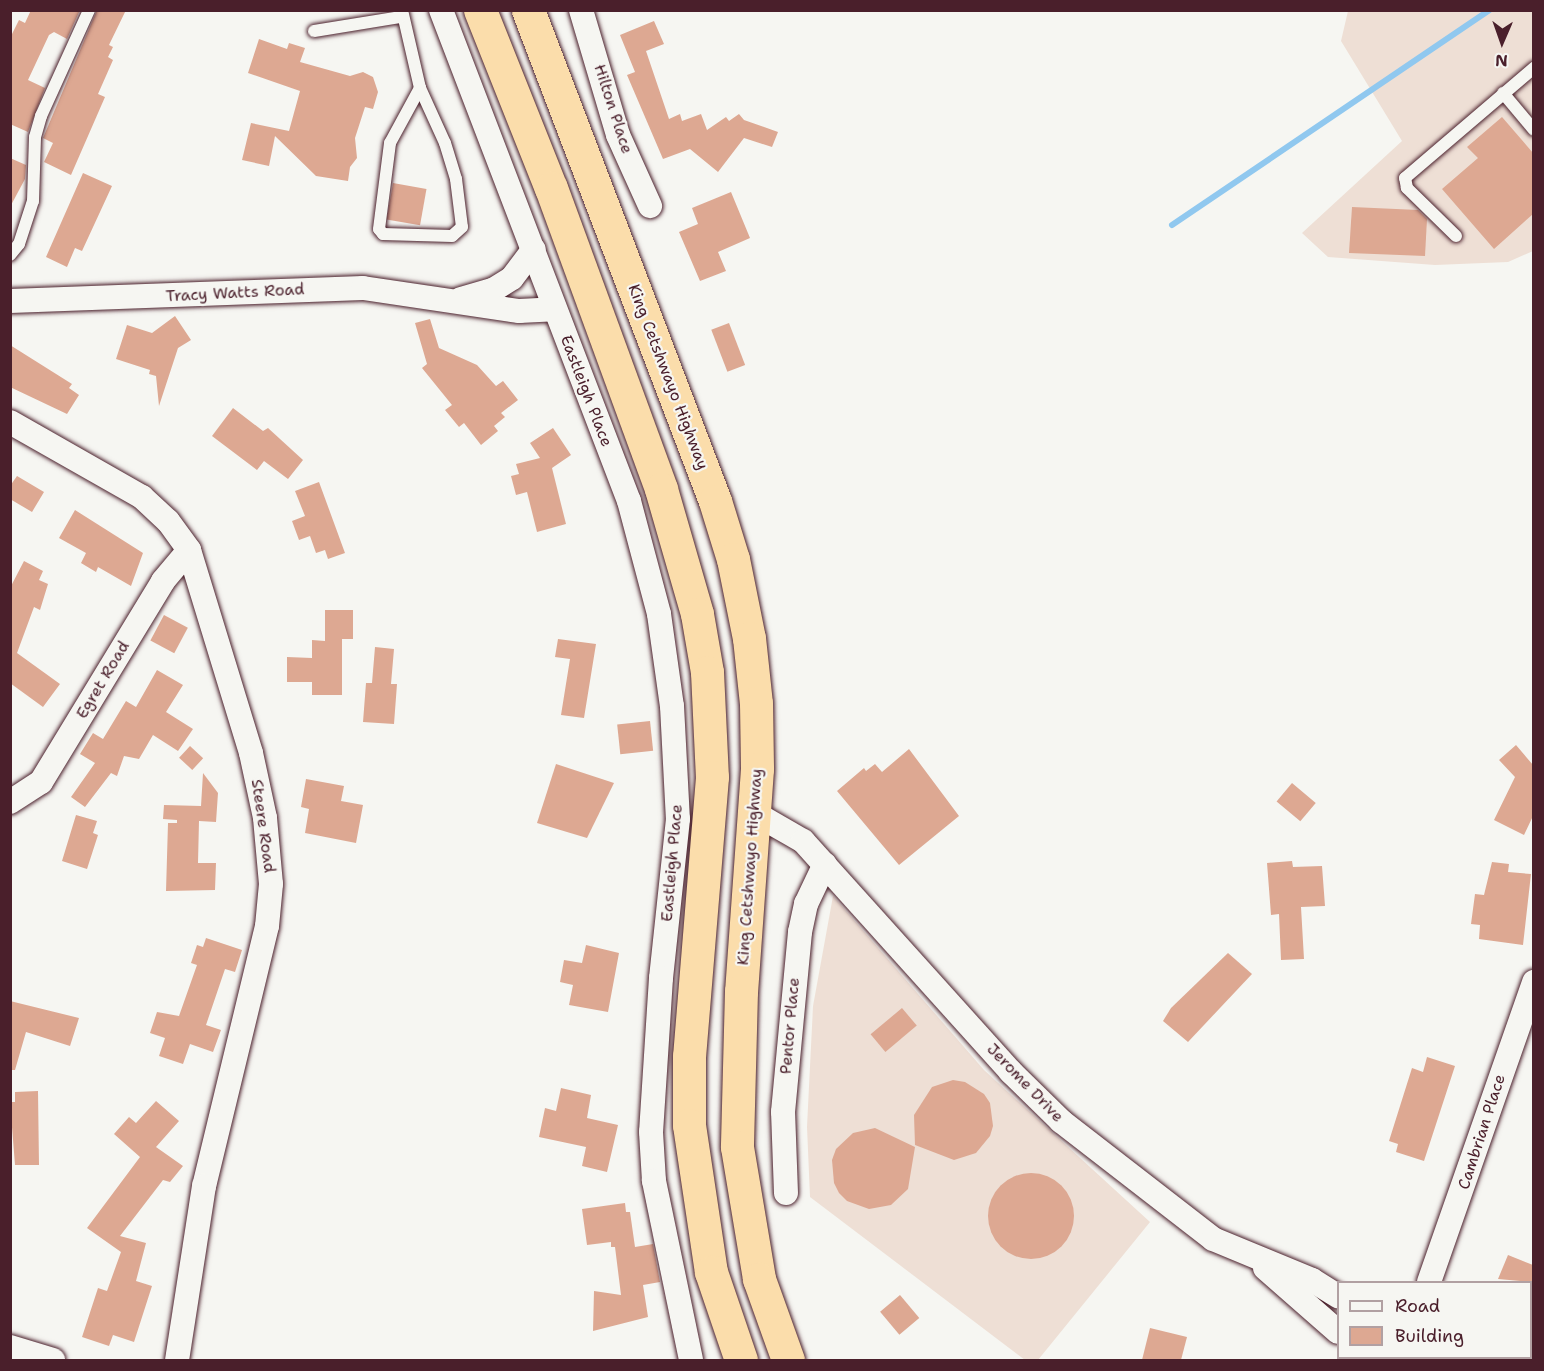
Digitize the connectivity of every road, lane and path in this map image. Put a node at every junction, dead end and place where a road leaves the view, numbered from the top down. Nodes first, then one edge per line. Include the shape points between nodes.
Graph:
1 (89, 10) edge
2 (441, 10) edge
3 (480, 10) edge
4 (528, 10) edge
5 (581, 10) edge
6 (401, 14) edge
7 (314, 31) dead end
8 (1533, 68) edge
9 (420, 88) junction
10 (1503, 93) junction
11 (1533, 130) edge
12 (650, 206) dead end
13 (1456, 236) dead end
14 (534, 249) junction
15 (10, 255) edge
16 (459, 300) junction
17 (10, 301) edge
18 (554, 309) junction
19 (519, 310) junction
20 (570, 351) junction
21 (10, 422) edge
22 (189, 550) junction
23 (10, 802) edge
24 (756, 814) junction
25 (825, 864) junction
26 (1533, 982) edge
27 (786, 1193) dead end
28 (1251, 1257) junction
29 (1430, 1281) edge
30 (1337, 1295) edge
31 (1337, 1331) edge
32 (10, 1347) edge
33 (53, 1360) edge
34 (177, 1360) edge
35 (691, 1360) edge
36 (741, 1360) edge
37 (788, 1360) edge

1 - 15 lane via 41,116 35,137 33,201 19,244
2 - 14 street
3 - 36 highway via 551,188 661,489 697,614 707,672 712,777 689,1056 689,1125 711,1272
4 - 24 highway, King Cetshwayo Highway via 696,450 733,559 756,703
5 - 12 street, Hilton Place via 618,135
6 - 7 lane
6 - 9 lane
8 - 10 lane
9 - 9 lane via 446,143 456,179 462,227 452,236 383,234 379,229 390,142
10 - 11 lane
10 - 13 lane via 1405,178 1407,188
14 - 16 street, Tracy Watts Road via 513,278 494,290
14 - 18 street
16 - 17 street, Tracy Watts Road via 363,288 297,288
16 - 19 street, Tracy Watts Road
18 - 19 street, Tracy Watts Road
18 - 20 street, Eastleigh Place
19 - 20 street
20 - 35 street, Eastleigh Place via 629,501 643,549 659,614 672,706 678,819 661,978 651,1132 654,1181
21 - 22 street, Steere Road via 141,497 168,521
22 - 23 street, Egret Road via 164,582 41,782
22 - 34 street, Steere Road via 252,753 265,818 271,884 260,971 202,1196
24 - 25 street, Jerome Drive via 803,841
24 - 37 highway, King Cetshwayo Highway via 741,991 737,1146 759,1279
25 - 27 street, Pentor Place via 806,904 800,932 783,1112
25 - 28 street, Jerome Drive via 1011,1072 1061,1121 1182,1218
26 - 29 street, Cambrian Place
28 - 30 street, Jerome Drive via 1312,1280
28 - 31 street
32 - 33 street

